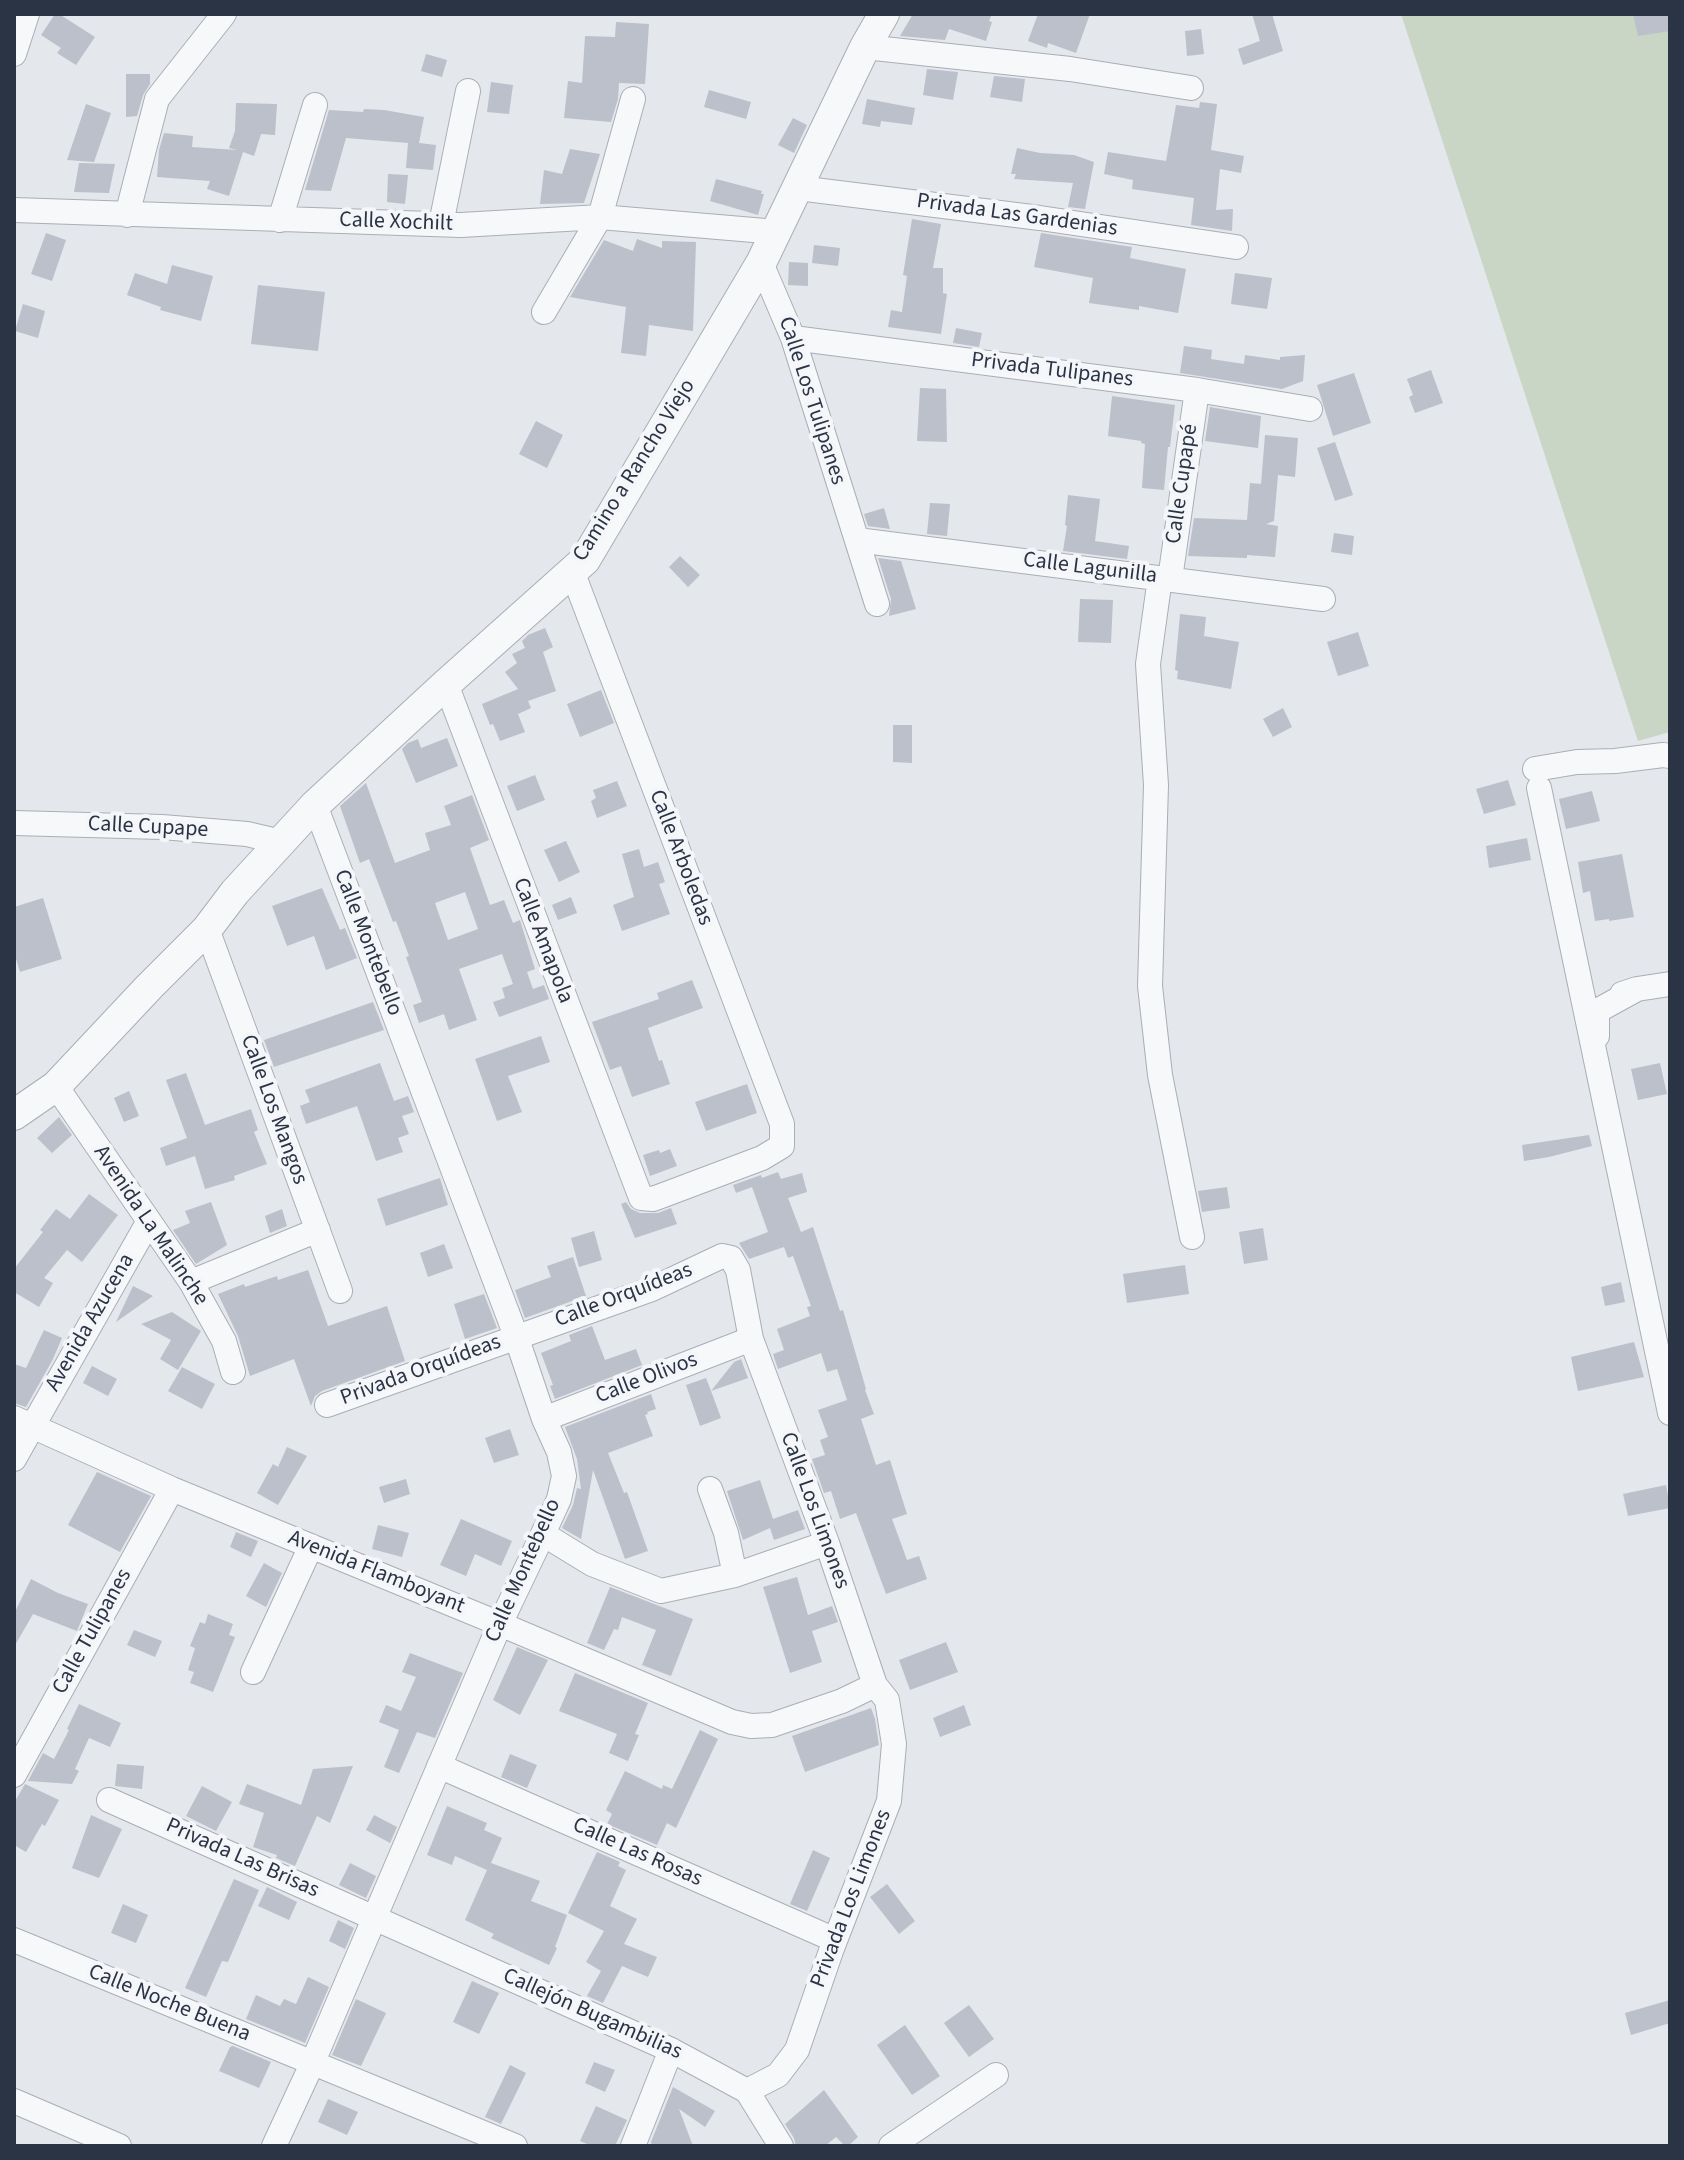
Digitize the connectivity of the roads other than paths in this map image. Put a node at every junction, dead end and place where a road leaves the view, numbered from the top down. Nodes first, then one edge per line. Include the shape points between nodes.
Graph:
1 (27, 14) edge
2 (224, 14) edge
3 (884, 14) edge
4 (865, 47) junction
5 (14, 54) edge
6 (1191, 88) dead end
7 (468, 91) dead end
8 (633, 99) dead end
9 (315, 105) dead end
10 (798, 188) junction
11 (14, 210) edge
12 (127, 215) junction
13 (600, 217) junction
14 (280, 220) junction
15 (441, 224) junction
16 (777, 232) junction
17 (1236, 247) dead end
18 (761, 263) junction
19 (544, 312) dead end
20 (793, 338) junction
21 (1197, 390) junction
22 (1310, 409) dead end
23 (857, 540) junction
24 (572, 571) junction
25 (1165, 578) junction
26 (1323, 599) dead end
27 (877, 604) dead end
28 (446, 684) junction
29 (1670, 756) edge
30 (315, 805) junction
31 (14, 823) edge
32 (281, 842) junction
33 (207, 929) junction
34 (1670, 984) edge
35 (1637, 989) junction
36 (1584, 1006) junction
37 (1596, 1063) junction
38 (56, 1086) junction
39 (14, 1115) edge
40 (641, 1198) joint
41 (149, 1221) junction
42 (318, 1230) junction
43 (1192, 1237) dead end
44 (731, 1258) joint
45 (191, 1282) junction
46 (340, 1291) dead end
47 (1660, 1311) edge
48 (516, 1336) junction
49 (751, 1339) junction
50 (233, 1372) dead end
51 (327, 1405) dead end
52 (1670, 1413) edge
53 (544, 1419) junction
54 (23, 1422) edge
55 (14, 1459) edge
56 (172, 1489) junction
57 (710, 1489) dead end
58 (543, 1534) junction
59 (827, 1543) junction
60 (311, 1546) junction
61 (735, 1575) junction
62 (500, 1624) junction
63 (253, 1672) dead end
64 (875, 1685) junction
65 (439, 1766) junction
66 (14, 1775) edge
67 (109, 1800) dead end
68 (375, 1918) junction
69 (14, 1940) edge
70 (835, 1940) junction
71 (671, 2050) junction
72 (318, 2066) junction
73 (996, 2075) dead end
74 (747, 2091) junction
75 (14, 2101) edge
76 (119, 2146) edge
77 (274, 2146) edge
78 (515, 2146) edge
79 (633, 2146) edge
80 (781, 2146) edge
81 (891, 2146) edge

1 - 5 street
2 - 12 street via 157,99
3 - 4 street, Camino a Rancho Viejo
4 - 6 street
4 - 10 street, Camino a Rancho Viejo
7 - 15 street
8 - 13 street
9 - 14 street
10 - 16 street, Camino a Rancho Viejo
10 - 17 street, Privada Las Gardenias
11 - 12 street, Calle Xochilt
12 - 14 street, Calle Xochilt
13 - 15 street, Calle Xochilt
13 - 16 street, Calle Xochilt
13 - 19 street
14 - 15 street, Calle Xochilt
16 - 18 street, Camino a Rancho Viejo
18 - 20 street, Calle Los Tulipanes
18 - 24 street, Camino a Rancho Viejo via 585,560
20 - 21 street, Privada Tulipanes
20 - 23 street, Calle Los Tulipanes
21 - 22 street, Privada Tulipanes
21 - 25 street, Calle Cupapé
23 - 25 street, Calle Lagunilla
23 - 27 street, Calle Los Tulipanes
24 - 28 street, Camino a Rancho Viejo
24 - 40 street, Calle Arboledas via 782,1124 782,1146 762,1158 653,1199
25 - 26 street, Calle Lagunilla
25 - 43 street, Calle Cupapé via 1148,664 1156,785 1150,986 1160,1075
28 - 30 street, Camino a Rancho Viejo
28 - 40 street, Calle Amapola
29 - 36 street via 1577,762 1537,779
30 - 32 street, Camino a Rancho Viejo
30 - 48 street, Calle Montebello
31 - 32 street, Calle Cupape via 162,827
32 - 33 street, Camino a Rancho Viejo
33 - 38 street, Camino a Rancho Viejo
33 - 42 street, Calle Los Mangos
34 - 35 street
35 - 36 street
35 - 37 street via 1597,1011
36 - 37 street
37 - 47 street
38 - 39 street, Camino a Rancho Viejo
38 - 41 street, Avenida La Malinche
41 - 45 street, Avenida La Malinche
41 - 54 street, Avenida Azucena
42 - 45 street
42 - 46 street, Calle Los Mangos
44 - 48 street, Calle Orquídeas via 722,1256 652,1289
44 - 49 street, Calle Los Limones
45 - 50 street, Avenida La Malinche via 224,1341
47 - 52 street
48 - 51 street, Privada Orquídeas
48 - 53 street, Calle Montebello
49 - 53 street, Calle Olivos
49 - 59 street, Calle Los Limones
53 - 58 street, Calle Montebello via 564,1476
54 - 55 street, Avenida Azucena
54 - 56 street, Avenida Flamboyant
56 - 60 street, Avenida Flamboyant
56 - 66 street, Calle Tulipanes
57 - 61 street
58 - 61 street via 592,1564 661,1591
58 - 62 street, Calle Montebello
59 - 61 street
59 - 64 street, Calle Los Limones
60 - 62 street, Avenida Flamboyant
60 - 63 street
62 - 64 street, Avenida Flamboyant via 751,1726 772,1725
62 - 65 street, Calle Montebello
64 - 70 street, Privada Los Limones via 887,1700 894,1744 889,1801
65 - 68 street, Calle Montebello
65 - 70 street, Calle Las Rosas
67 - 68 street, Privada Las Brisas
68 - 71 street, Callejón Bugambilias
68 - 72 street, Calle Montebello
69 - 72 street, Calle Noche Buena
70 - 74 street, Privada Los Limones via 797,2050 778,2075
71 - 74 street, Callejón Bugambilias
71 - 79 street
72 - 77 street, Calle Montebello
72 - 78 street, Calle Noche Buena
73 - 81 street
74 - 80 street, Callejón Bugambilias
75 - 76 street

